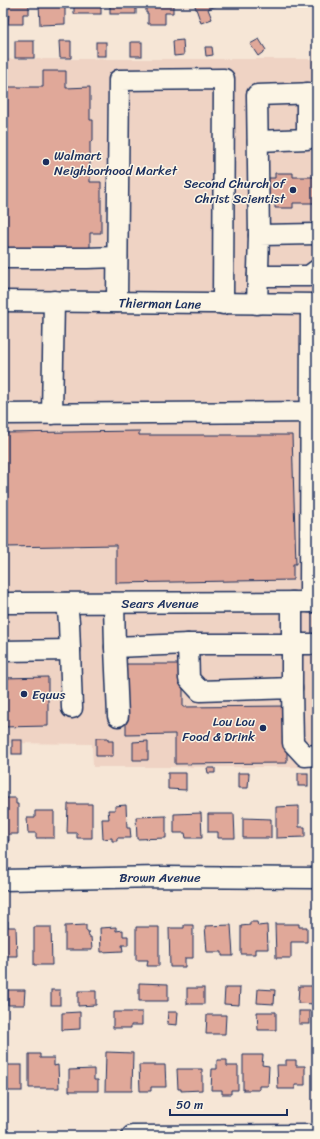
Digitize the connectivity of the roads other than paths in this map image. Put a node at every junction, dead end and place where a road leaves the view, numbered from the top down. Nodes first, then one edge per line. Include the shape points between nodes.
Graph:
1 (312, 93) edge
2 (258, 141) junction
3 (259, 234) junction
4 (317, 234) edge
5 (117, 257) junction
6 (3, 258) edge
7 (317, 270) edge
8 (258, 276) junction
9 (3, 301) edge
10 (54, 301) junction
11 (117, 302) junction
12 (224, 304) junction
13 (257, 304) junction
14 (314, 305) edge
15 (314, 348) edge
16 (314, 412) edge
17 (3, 414) edge
18 (52, 414) junction
19 (306, 602) edge
20 (3, 603) edge
21 (67, 603) junction
22 (114, 603) junction
23 (188, 644) junction
24 (292, 644) junction
25 (317, 644) edge
26 (115, 647) junction
27 (70, 650) junction
28 (3, 651) edge
29 (292, 688) junction
30 (72, 708) dead end
31 (118, 716) dead end
32 (317, 756) edge
33 (317, 878) edge
34 (3, 880) edge
35 (317, 1134) edge
36 (132, 1136) edge

1 - 2 street via 307,139
1 - 2 street via 257,95
2 - 3 street
3 - 4 street
3 - 8 street
5 - 6 street
5 - 11 street
5 - 12 street via 119,80 224,79
7 - 8 street via 309,276
8 - 13 street
9 - 10 street, Thierman Lane
10 - 11 street, Thierman Lane
10 - 18 street
11 - 12 street, Thierman Lane
12 - 13 street, Thierman Lane
13 - 14 street, Thierman Lane
14 - 15 street
15 - 16 street
16 - 18 street
16 - 19 street
17 - 18 street
19 - 22 street, Sears Avenue
19 - 24 street
20 - 21 street, Sears Avenue
21 - 22 street, Sears Avenue
21 - 27 street
22 - 26 street
23 - 24 street
23 - 26 street
23 - 29 street via 189,680 200,691
24 - 25 street
24 - 29 street
26 - 31 street
27 - 28 street
27 - 30 street
29 - 32 street via 293,743 305,756
33 - 34 street, Brown Avenue
35 - 36 street

